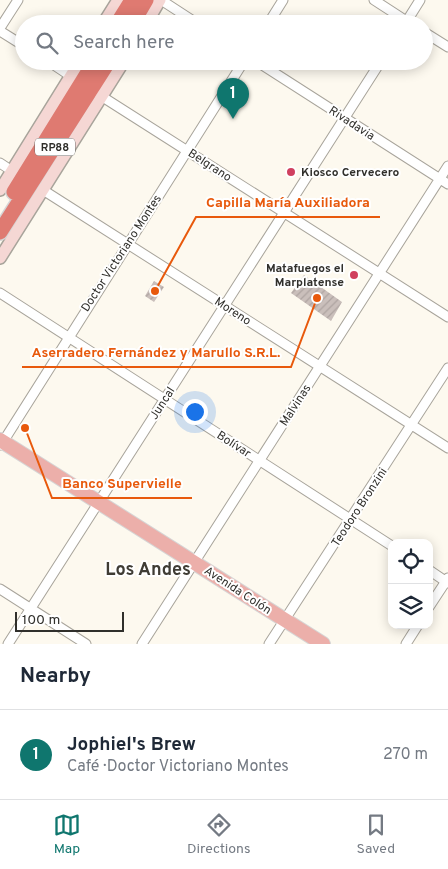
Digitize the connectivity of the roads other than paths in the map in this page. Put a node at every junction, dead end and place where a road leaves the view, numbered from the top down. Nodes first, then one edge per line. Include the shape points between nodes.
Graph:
1 (18, 0) edge
2 (118, 0) edge
3 (132, 0) edge
4 (146, 0) edge
5 (161, 0) edge
6 (283, 0) edge
7 (374, 0) edge
8 (420, 0) edge
9 (109, 15) edge
10 (123, 15) edge
11 (137, 15) edge
12 (152, 15) edge
13 (184, 15) edge
14 (274, 15) edge
15 (396, 15) edge
16 (412, 15) edge
17 (0, 29) edge
18 (433, 38) edge
19 (15, 40) edge
20 (448, 47) edge
21 (62, 70) edge
22 (83, 70) edge
23 (92, 70) edge
24 (101, 70) edge
25 (111, 70) edge
26 (238, 70) edge
27 (270, 70) edge
28 (375, 70) edge
29 (87, 86) junction
30 (344, 118) junction
31 (187, 150) junction
32 (0, 163) edge
33 (448, 166) edge
34 (12, 171) junction
35 (440, 179) junction
36 (448, 184) edge
37 (0, 190) edge
38 (43, 190) junction
39 (284, 212) junction
40 (0, 213) edge
41 (0, 232) edge
42 (128, 243) junction
43 (0, 258) edge
44 (380, 273) junction
45 (0, 293) edge
46 (224, 305) junction
47 (448, 317) edge
48 (68, 337) junction
49 (320, 366) junction
50 (448, 368) edge
51 (164, 399) junction
52 (412, 425) junction
53 (1, 443) edge
54 (448, 448) edge
55 (260, 461) junction
56 (98, 503) junction
57 (351, 520) junction
58 (388, 543) edge
59 (195, 562) junction
60 (433, 572) edge
61 (447, 581) edge
62 (0, 589) edge
63 (433, 601) edge
64 (30, 608) junction
65 (284, 620) junction
66 (415, 629) edge
67 (8, 644) edge
68 (86, 644) edge
69 (142, 644) edge
70 (269, 644) edge
71 (323, 644) edge
72 (406, 644) edge

1 - 17 street
2 - 9 street
3 - 10 highway
4 - 11 highway
5 - 12 street
5 - 13 street
6 - 14 street
7 - 15 street
8 - 16 street
17 - 19 street
18 - 20 street
21 - 29 street, Belgrano
22 - 29 street
23 - 29 highway, RP88
24 - 29 highway, RP88
25 - 29 street
26 - 31 street, Doctor Victoriano Montes
27 - 30 street, Rivadavia
28 - 30 street, Juncal
29 - 31 street, Belgrano
29 - 34 street
29 - 38 street
29 - 40 highway, RP88
29 - 41 highway, RP88
30 - 35 street, Rivadavia
30 - 39 street, Juncal
31 - 39 street, Belgrano
31 - 42 street, Doctor Victoriano Montes
32 - 34 street
33 - 35 street, Malvinas
34 - 37 street
35 - 36 street, Rivadavia
35 - 44 street, Malvinas
38 - 42 street, Moreno
38 - 43 street
39 - 44 street, Belgrano
39 - 46 street, Juncal
42 - 46 street, Moreno
42 - 48 street, Doctor Victoriano Montes
44 - 47 street, Belgrano
44 - 49 street, Malvinas
45 - 48 street, Bolívar
46 - 49 street, Moreno
46 - 51 street, Juncal
48 - 51 street, Bolívar
48 - 53 street, Doctor Victoriano Montes
49 - 52 street, Moreno
49 - 55 street, Malvinas
50 - 52 street, Teodoro Bronzini
51 - 55 street, Bolívar
51 - 56 street, Juncal
52 - 54 street, Moreno
52 - 57 street, Teodoro Bronzini
53 - 56 main road, Avenida Colón
55 - 57 street, Bolívar
55 - 59 street, Malvinas
56 - 59 main road, Avenida Colón
56 - 64 street, Juncal
57 - 58 street, Bolívar
57 - 65 street, Teodoro Bronzini
59 - 65 main road, Avenida Colón
59 - 69 street, Malvinas
60 - 61 street
61 - 63 street
62 - 64 street
64 - 67 street, Juncal
64 - 68 street
65 - 70 street, Teodoro Bronzini
65 - 71 main road, Avenida Colón
66 - 72 street

